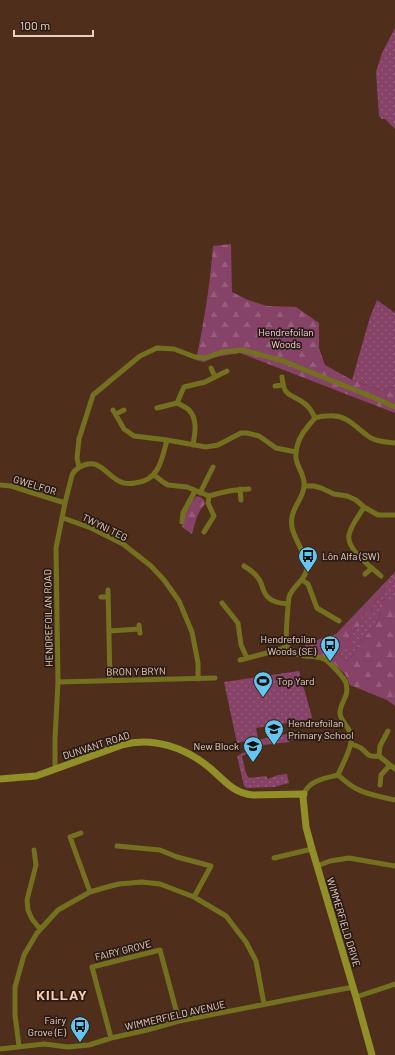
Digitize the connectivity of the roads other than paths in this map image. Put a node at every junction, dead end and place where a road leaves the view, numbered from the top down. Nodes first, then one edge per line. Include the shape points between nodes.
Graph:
1 (211, 368) dead end
2 (227, 371) dead end
3 (215, 377) junction
4 (282, 377) dead end
5 (283, 385) junction
6 (275, 386) dead end
7 (177, 403) junction
8 (395, 407) edge
9 (157, 408) dead end
10 (124, 410) dead end
11 (315, 418) junction
12 (167, 440) junction
13 (395, 443) edge
14 (193, 445) junction
15 (296, 452) junction
16 (213, 467) dead end
17 (77, 469) junction
18 (154, 474) junction
19 (0, 485) edge
20 (304, 486) junction
21 (240, 489) junction
22 (249, 490) dead end
23 (198, 492) junction
24 (209, 496) junction
25 (240, 500) dead end
26 (65, 504) junction
27 (364, 507) junction
28 (395, 515) edge
29 (63, 518) junction
30 (182, 522) dead end
31 (204, 532) dead end
32 (244, 566) dead end
33 (372, 568) junction
34 (366, 574) dead end
35 (381, 576) dead end
36 (302, 580) junction
37 (108, 590) dead end
38 (108, 597) junction
39 (101, 598) dead end
40 (222, 604) dead end
41 (288, 604) junction
42 (338, 621) dead end
43 (139, 629) dead end
44 (110, 631) junction
45 (287, 645) junction
46 (247, 658) junction
47 (240, 660) dead end
48 (215, 678) dead end
49 (198, 679) junction
50 (110, 681) junction
51 (58, 682) junction
52 (388, 732) dead end
53 (351, 744) junction
54 (379, 756) junction
55 (390, 765) junction
56 (55, 769) junction
57 (395, 769) edge
58 (338, 775) junction
59 (0, 778) edge
60 (380, 785) dead end
61 (304, 794) junction
62 (395, 800) edge
63 (81, 833) dead end
64 (117, 846) dead end
65 (312, 849) junction
66 (34, 850) dead end
67 (274, 858) dead end
68 (317, 866) junction
69 (395, 866) edge
70 (90, 892) junction
71 (194, 897) junction
72 (40, 929) junction
73 (395, 984) edge
74 (353, 987) junction
75 (356, 997) junction
76 (264, 1004) junction
77 (179, 1021) junction
78 (111, 1038) junction
79 (19, 1046) junction
80 (0, 1049) edge
81 (372, 1055) edge

1 - 3 street
2 - 3 street
3 - 7 street via 184,387
4 - 5 street
5 - 6 street
5 - 11 street via 287,393 310,408
7 - 9 street
7 - 14 street via 188,410 195,421
8 - 17 street, HENDREFOILAN ROAD via 284,361 243,350 222,352 205,358 174,349 157,348 140,356 94,395 79,439
10 - 12 street via 115,412 124,429 134,436
11 - 13 street via 341,416 372,439
11 - 15 street via 300,438
12 - 14 street
12 - 18 street via 159,468
14 - 15 street via 218,445 235,435 247,433 259,436 276,448
15 - 20 street
16 - 23 street
17 - 18 street via 84,465 97,465 119,481 129,484 147,480
17 - 26 street, HENDREFOILAN ROAD via 72,475
18 - 23 street via 168,485 186,487
19 - 26 street, GWELFOR via 11,486
20 - 27 street via 314,486 347,496
20 - 36 street via 292,520 294,535 307,565
21 - 22 street
21 - 24 street
21 - 25 street
23 - 24 street
23 - 30 street via 183,513
24 - 31 street via 208,503 214,516
26 - 29 street, HENDREFOILAN ROAD
27 - 28 street via 378,515
27 - 33 street via 350,530 348,540 360,558
29 - 49 street, TWYNI TEG via 123,544 164,580 179,601 192,632 198,663
29 - 51 street, HENDREFOILAN ROAD via 56,548
32 - 41 street via 259,579 270,600 278,604
33 - 34 street
33 - 35 street
36 - 41 street via 291,591
36 - 42 street via 308,584 317,608
37 - 38 street
38 - 39 street
38 - 44 street
40 - 46 street via 238,623 241,645
41 - 45 street
43 - 44 street
44 - 50 street
45 - 46 street via 282,649
45 - 53 street via 302,656 326,660 346,683 346,694 340,713 351,736
46 - 47 street
48 - 49 street, BRON Y BRYN
49 - 50 street, BRON Y BRYN
50 - 51 street, BRON Y BRYN
51 - 56 street, HENDREFOILAN ROAD
52 - 54 street via 380,746
53 - 54 street via 368,756
53 - 58 street
54 - 55 street
55 - 57 street
55 - 60 street via 381,775
56 - 59 street, DUNVANT ROAD via 36,776
56 - 61 street, DUNVANT ROAD via 131,743 153,743 186,752 245,795
58 - 61 street via 315,782 307,787
58 - 62 street via 356,789
61 - 65 street, WIMMERFIELD DRIVE via 306,826
63 - 70 street via 70,837
64 - 71 street via 160,850 211,866
65 - 67 street
65 - 68 street, WIMMERFIELD DRIVE
66 - 72 street via 36,865 27,900 32,919
68 - 69 street via 349,858
68 - 74 street, WIMMERFIELD DRIVE
70 - 71 street via 119,884 142,882 160,884
70 - 72 street via 58,910
71 - 76 street via 226,916 246,942 256,961
72 - 79 street via 24,956 15,987
73 - 75 street
74 - 75 street, WIMMERFIELD DRIVE
74 - 76 street, WIMMERFIELD AVENUE
75 - 81 street, WIMMERFIELD DRIVE
76 - 77 street, WIMMERFIELD AVENUE
77 - 78 street, WIMMERFIELD AVENUE
77 - 78 street, FAIRY GROVE via 160,950 99,965 92,967
78 - 79 street, WIMMERFIELD AVENUE via 89,1045 68,1047 44,1044
79 - 80 street, WIMMERFIELD AVENUE

